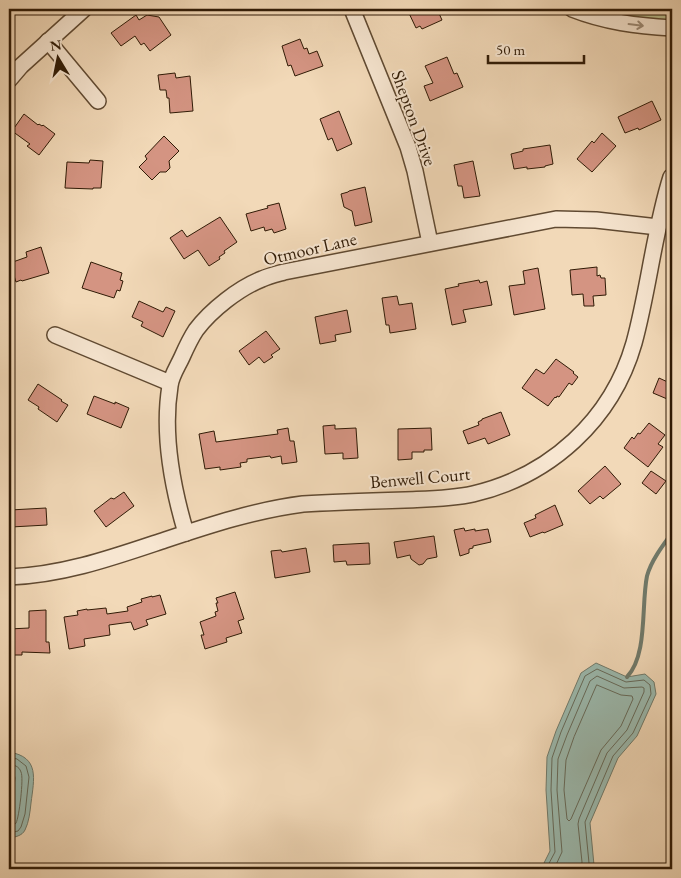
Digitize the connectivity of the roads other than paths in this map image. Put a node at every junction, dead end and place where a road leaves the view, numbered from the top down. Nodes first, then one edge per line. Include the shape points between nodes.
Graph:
1 (84, 9) edge
2 (352, 9) edge
3 (572, 9) edge
4 (672, 28) edge
5 (48, 41) junction
6 (9, 80) edge
7 (98, 101) dead end
8 (671, 177) dead end
9 (658, 227) junction
10 (430, 243) junction
11 (55, 335) dead end
12 (170, 383) junction
13 (186, 533) junction
14 (9, 577) edge

1 - 5 street
2 - 10 street, Shepton Drive via 408,147
3 -> 4 street via 623,24
5 - 6 street
5 - 7 street
8 - 9 street, Benwell Court
9 - 10 street, Otmoor Lane via 556,219
9 - 13 street, Benwell Court via 634,344 624,369 594,420 572,444 549,461 509,482 471,495 302,504
10 - 12 street, Otmoor Lane via 262,279 224,302 208,317 188,344
11 - 12 street
12 - 13 street, Otmoor Lane via 166,417 168,450
13 - 14 street, Benwell Court via 69,570

